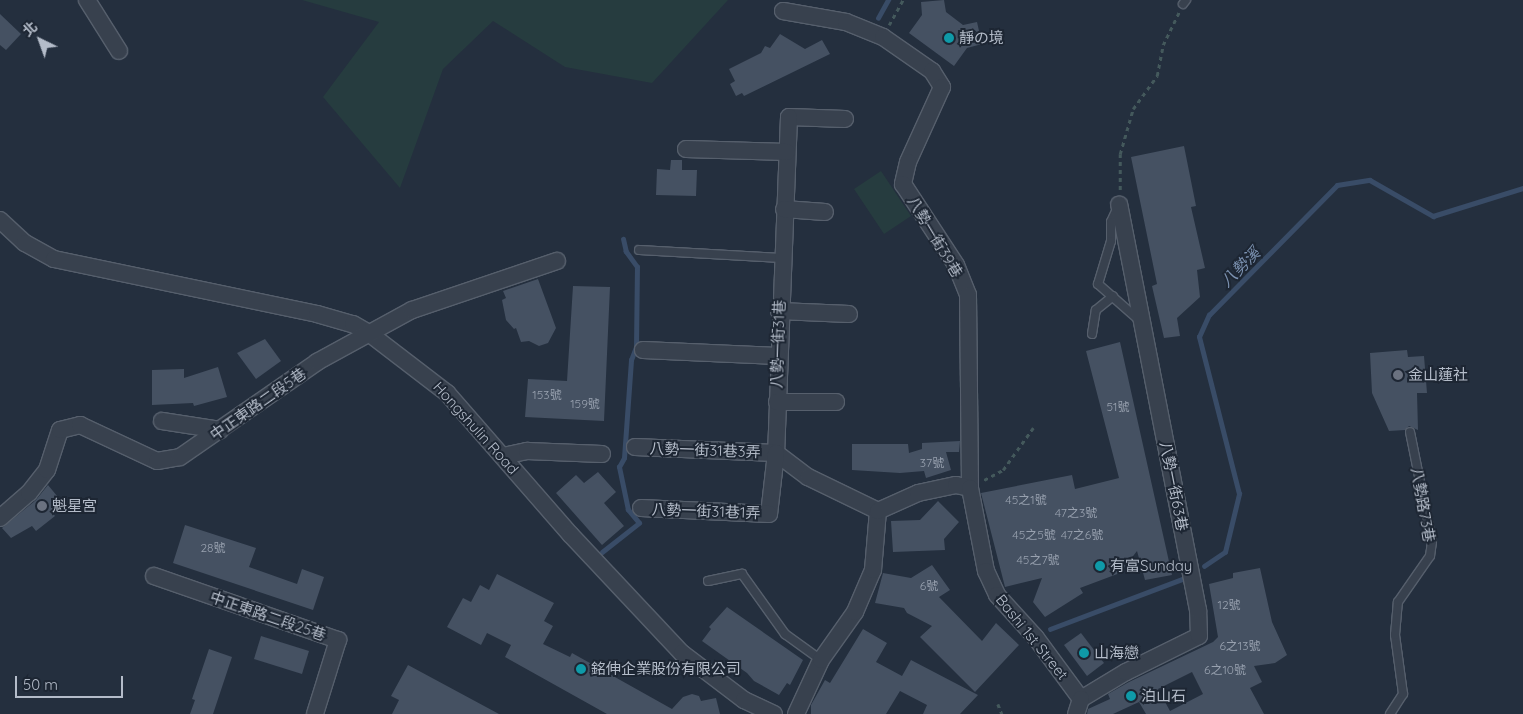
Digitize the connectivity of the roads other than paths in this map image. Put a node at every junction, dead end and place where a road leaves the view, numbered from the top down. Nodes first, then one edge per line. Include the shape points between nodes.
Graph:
1 (87, 0) edge
2 (784, 11) dead end
3 (118, 51) dead end
4 (845, 119) dead end
5 (686, 149) dead end
6 (787, 152) junction
7 (1120, 205) joint
8 (784, 209) junction
9 (825, 212) dead end
10 (0, 220) edge
11 (639, 250) dead end
12 (782, 258) junction
13 (557, 261) dead end
14 (1113, 296) junction
15 (779, 311) junction
16 (849, 314) dead end
17 (1142, 323) junction
18 (370, 334) junction
19 (1092, 334) dead end
20 (643, 350) dead end
21 (778, 356) junction
22 (777, 402) junction
23 (836, 402) dead end
24 (162, 421) dead end
25 (220, 430) junction
26 (1410, 432) dead end
27 (635, 447) dead end
28 (776, 453) junction
29 (602, 454) dead end
30 (503, 456) junction
31 (970, 488) junction
32 (641, 508) dead end
33 (878, 511) junction
34 (0, 518) edge
35 (154, 576) dead end
36 (708, 581) dead end
37 (821, 660) junction
38 (1079, 707) edge
39 (315, 714) edge
40 (774, 714) edge
41 (796, 714) edge
42 (1390, 714) edge

1 - 3 street
2 - 31 street, 八勢一街39巷 via 846,22 883,37 932,71 942,87 908,162 902,184 956,265 968,295
4 - 6 street, 八勢一街31巷 via 789,117
5 - 6 street
6 - 8 street, 八勢一街31巷
7 - 14 lane via 1111,222 1111,242 1098,284
7 - 17 street, 八勢一街63巷
8 - 9 street
8 - 12 street, 八勢一街31巷
10 - 18 street, Hongshulin Road via 25,243 54,259 317,314 353,324
11 - 12 lane
12 - 15 street, 八勢一街31巷
13 - 18 street, 中正東路二段5巷 via 412,310
14 - 17 lane
14 - 19 lane via 1096,310
15 - 16 street
15 - 21 street, 八勢一街31巷
17 - 38 street, 八勢一街63巷 via 1198,610 1199,636 1126,672
18 - 25 street, 中正東路二段5巷 via 317,362
18 - 30 street, Hongshulin Road via 447,393
20 - 21 street
21 - 22 street, 八勢一街31巷
22 - 23 street
22 - 28 street, 八勢一街31巷
24 - 25 street
25 - 34 street, 中正東路二段5巷 via 180,457 157,461 80,424 60,430 47,470 29,493
26 - 42 lane, 八勢路73巷 via 1432,541 1430,556 1398,602 1395,635 1403,694
27 - 28 street, 八勢一街31巷3弄
28 - 32 street, 八勢一街31巷1弄 via 769,514
28 - 33 street via 808,477
29 - 30 street via 526,451
30 - 40 street, Hongshulin Road via 570,535 682,653 744,700
31 - 33 street via 956,485 918,493
31 - 38 street, Bashi 1st Street via 986,571 997,595 1036,638
33 - 37 street via 873,570 856,612
35 - 39 street, 中正東路二段25巷 via 338,640
36 - 37 lane via 742,574 785,634
37 - 41 street

